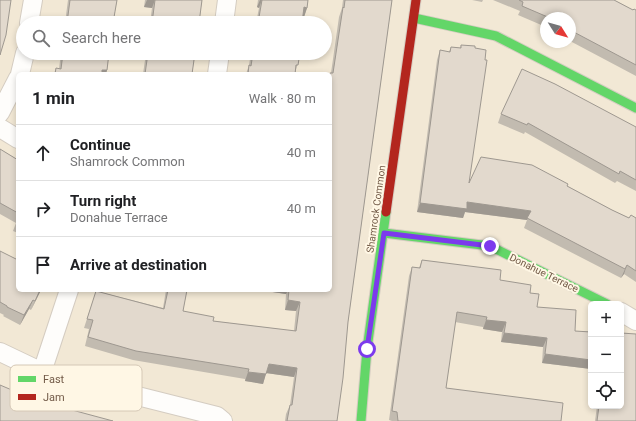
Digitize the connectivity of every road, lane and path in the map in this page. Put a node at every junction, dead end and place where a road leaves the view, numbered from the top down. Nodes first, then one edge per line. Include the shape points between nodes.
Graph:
1 (33, 0) edge
2 (227, 0) edge
3 (416, 0) edge
4 (30, 16) edge
5 (225, 16) edge
6 (414, 18) junction
7 (23, 60) edge
8 (219, 60) edge
9 (20, 72) edge
10 (217, 72) edge
11 (16, 82) edge
12 (636, 108) edge
13 (0, 113) edge
14 (0, 128) edge
15 (16, 138) edge
16 (384, 233) junction
17 (68, 292) edge
18 (601, 301) edge
19 (624, 314) edge
20 (636, 321) edge
21 (0, 352) edge
22 (27, 365) edge
23 (44, 365) edge
24 (142, 397) edge
25 (223, 421) edge
26 (361, 421) edge

1 - 4 street
2 - 5 street
3 - 6 street, Shamrock Common
6 - 12 street via 496,36
6 - 16 street, Shamrock Common
7 - 9 street
8 - 10 street
11 - 13 street
14 - 15 street
16 - 18 street, Donahue Terrace via 490,246
16 - 26 street, Shamrock Common via 367,349
17 - 23 street
19 - 20 street
21 - 22 street
24 - 25 street via 217,416

